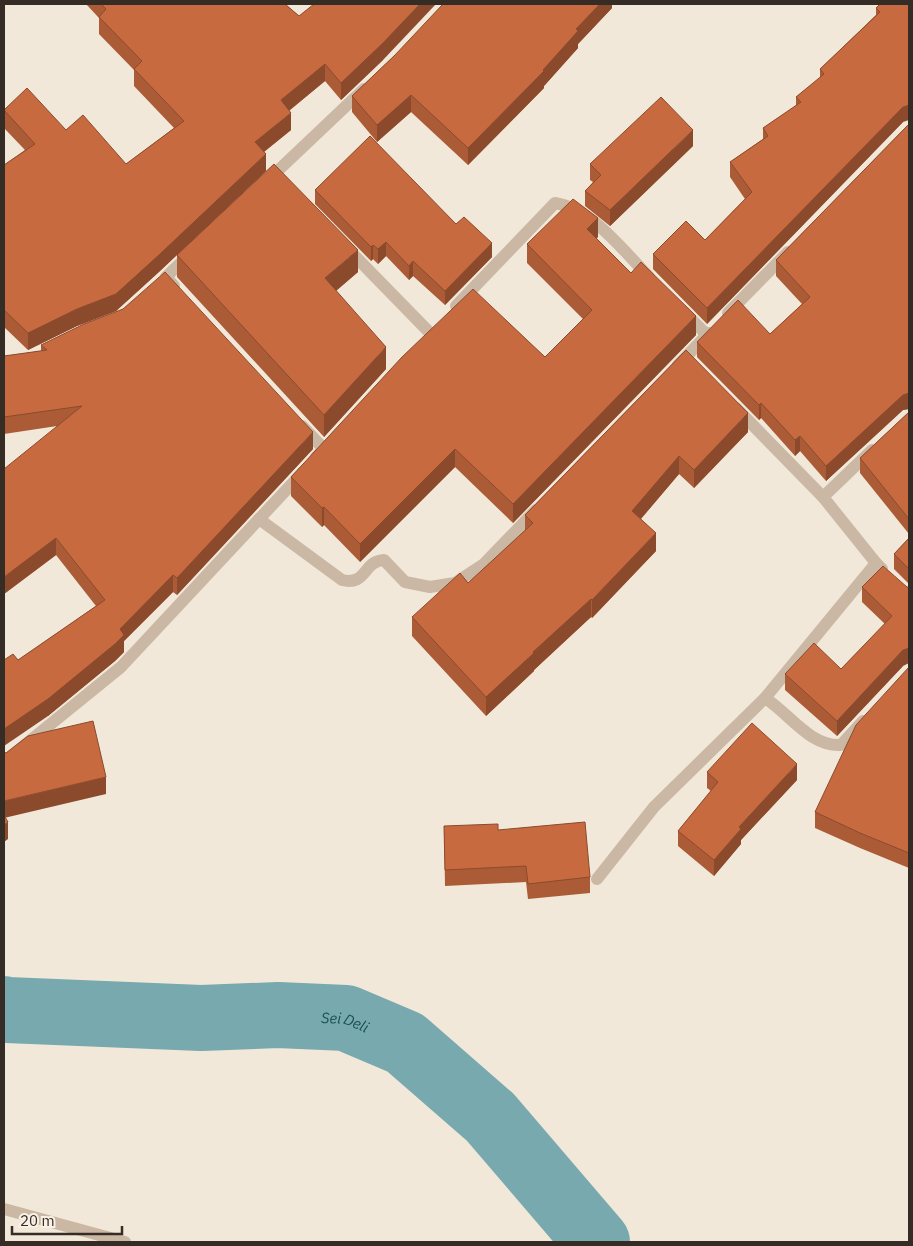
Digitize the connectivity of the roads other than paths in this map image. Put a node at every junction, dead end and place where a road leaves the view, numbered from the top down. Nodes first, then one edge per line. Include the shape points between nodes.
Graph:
1 (375, 79) edge
2 (260, 188) edge
3 (798, 242) edge
4 (342, 244) edge
5 (197, 247) edge
6 (659, 287) edge
7 (186, 299) edge
8 (673, 301) edge
9 (450, 312) edge
10 (430, 333) edge
11 (707, 336) junction
12 (672, 371) edge
13 (727, 399) edge
14 (291, 414) edge
15 (878, 445) edge
16 (823, 496) junction
17 (546, 500) edge
18 (259, 519) junction
19 (876, 563) junction
20 (890, 576) edge
21 (765, 698) junction
22 (872, 712) edge
23 (4, 762) edge
24 (597, 879) dead end
25 (4, 1210) edge
26 (125, 1242) edge

1 - 2 street via 277,178
3 - 11 street
4 - 10 street
5 - 7 street via 163,280
6 - 9 street via 598,224 576,210 555,203
8 - 11 street
11 - 12 street via 689,360
13 - 16 street
14 - 18 street via 327,446
15 - 16 street
16 - 19 street
17 - 18 street via 484,564 455,584 430,587 405,582 381,560 373,563 357,580 342,580
18 - 23 street via 121,667
19 - 20 street
19 - 21 street
21 - 22 street via 814,739 831,746 841,745
21 - 24 street via 654,807
25 - 26 street

